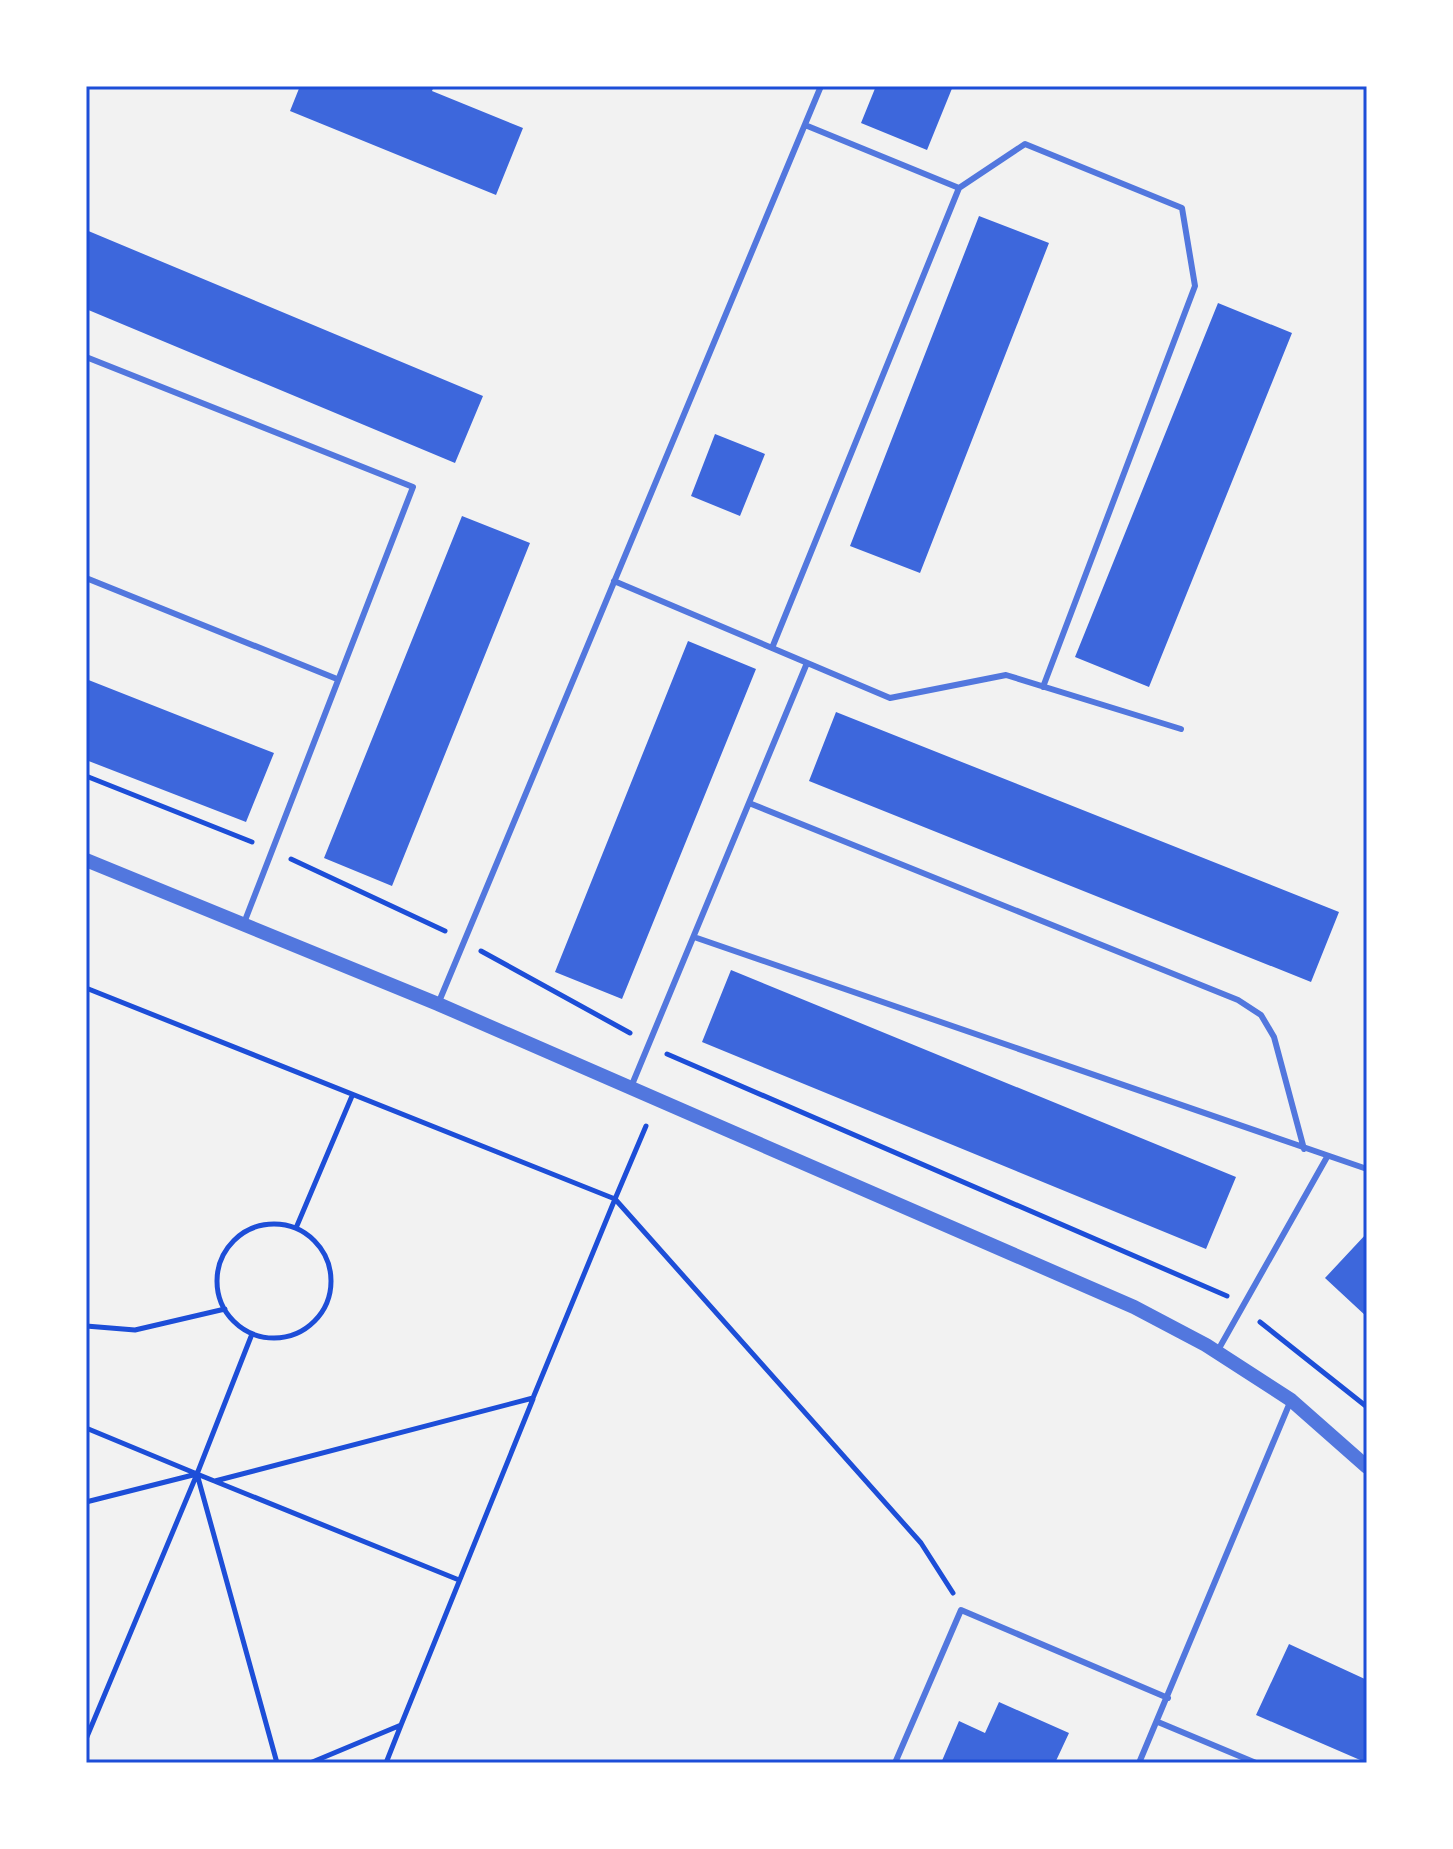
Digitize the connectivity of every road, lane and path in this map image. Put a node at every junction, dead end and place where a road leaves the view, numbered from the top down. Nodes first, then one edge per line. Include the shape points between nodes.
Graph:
1 (821, 86) edge
2 (805, 125) junction
3 (959, 188) junction
4 (86, 357) edge
5 (86, 578) edge
6 (614, 581) junction
7 (772, 648) junction
8 (807, 663) junction
9 (337, 679) junction
10 (1043, 687) junction
11 (1181, 729) dead end
12 (86, 776) edge
13 (749, 803) junction
14 (271, 850) junction
15 (86, 860) edge
16 (244, 923) junction
17 (694, 937) junction
18 (464, 941) junction
19 (86, 988) edge
20 (438, 1004) junction
21 (649, 1044) junction
22 (675, 1059) junction
23 (672, 1067) dead end
24 (631, 1087) junction
25 (352, 1096) junction
26 (646, 1126) dead end
27 (1304, 1149) junction
28 (1327, 1157) junction
29 (1367, 1169) edge
30 (615, 1199) junction
31 (296, 1228) junction
32 (1242, 1308) junction
33 (225, 1309) junction
34 (86, 1326) edge
35 (252, 1334) junction
36 (1217, 1352) junction
37 (533, 1398) junction
38 (1291, 1400) junction
39 (1367, 1407) edge
40 (86, 1428) edge
41 (1367, 1467) edge
42 (197, 1474) junction
43 (215, 1481) junction
44 (86, 1502) edge
45 (459, 1580) junction
46 (961, 1610) junction
47 (1168, 1698) junction
48 (1158, 1722) junction
49 (401, 1725) junction
50 (86, 1739) edge
51 (277, 1763) edge
52 (310, 1763) edge
53 (386, 1763) edge
54 (895, 1763) edge
55 (1139, 1763) edge
56 (1256, 1763) edge

1 - 2 lane
2 - 3 lane
2 - 6 lane
3 - 7 lane
3 - 10 lane via 1025,144 1182,208 1193,270 1195,286
4 - 9 lane via 413,487
5 - 9 lane
6 - 7 lane
6 - 18 lane
7 - 8 lane
8 - 10 lane via 890,698 1006,675
8 - 13 lane
9 - 14 lane
10 - 11 lane
12 - 14 path
13 - 17 lane
13 - 27 lane via 1238,1000 1261,1015 1274,1037
14 - 16 lane
14 - 18 path
15 - 16 street
16 - 20 street
17 - 21 lane
17 - 27 lane
18 - 20 lane
18 - 21 path
19 - 25 path
20 - 24 street
21 - 22 path
21 - 24 lane
22 - 23 path
22 - 32 path via 1226,1295
24 - 36 street via 1057,1272
25 - 30 path
25 - 31 path
26 - 30 path
27 - 28 lane
28 - 29 lane
28 - 32 lane
30 - 37 path
30 - 46 path via 921,1543
31 - 33 path via 259,1225 228,1246 217,1281
31 - 35 path via 324,1252 331,1270 326,1306 299,1333 281,1338
32 - 36 lane
32 - 39 path
33 - 34 path via 135,1330
33 - 35 path
35 - 42 path
36 - 38 street
37 - 43 path
37 - 45 path
38 - 41 street
38 - 47 lane
40 - 42 path
42 - 43 path
42 - 44 path
42 - 50 path
42 - 51 path
43 - 45 path
45 - 49 path
46 - 47 lane
46 - 54 lane
47 - 48 lane
48 - 55 lane
48 - 56 lane
49 - 52 path
49 - 53 path

